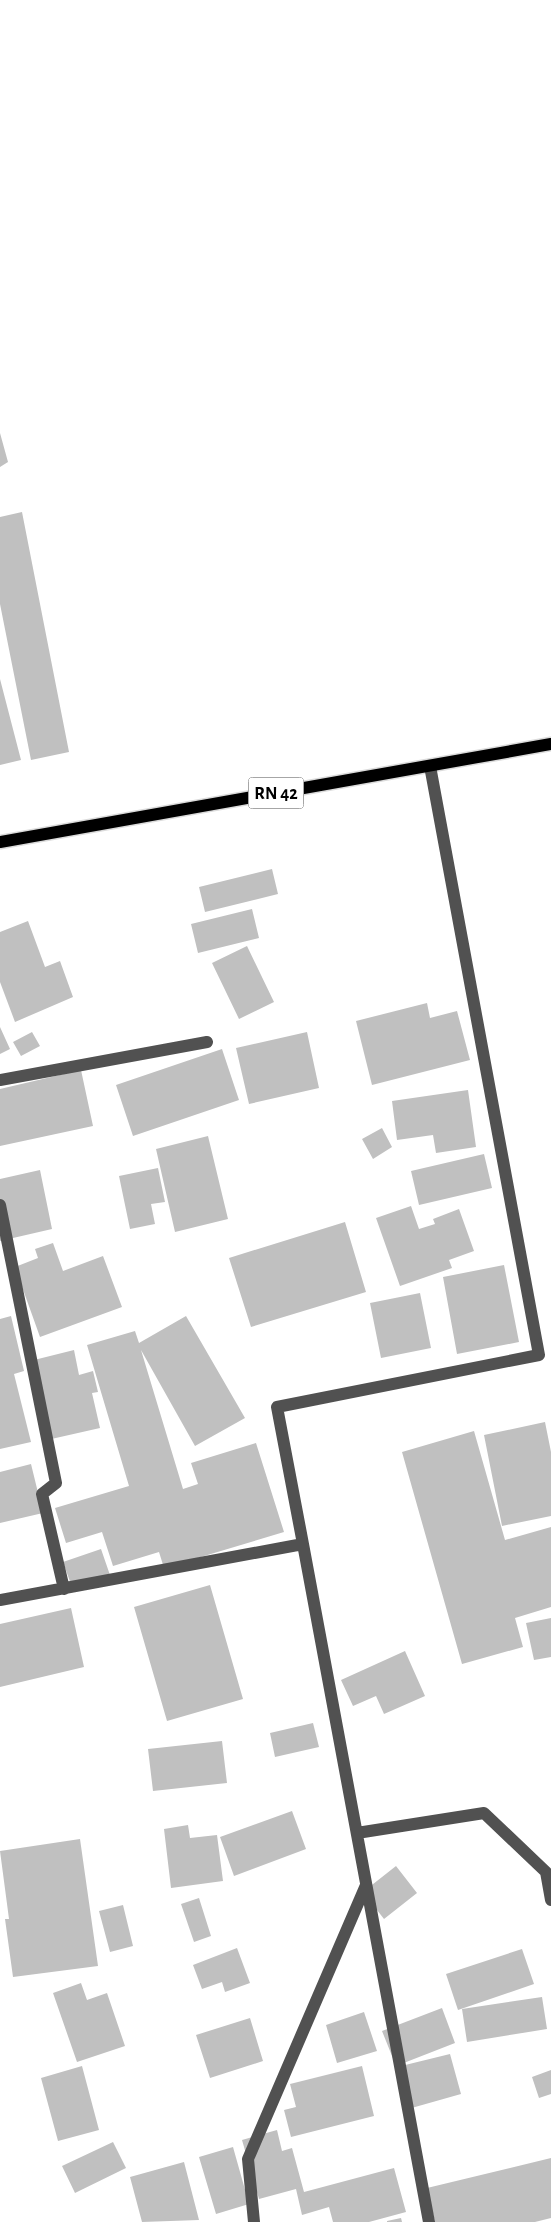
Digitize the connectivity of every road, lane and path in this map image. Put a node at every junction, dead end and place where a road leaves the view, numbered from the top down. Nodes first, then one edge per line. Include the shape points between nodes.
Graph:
1 (551, 744) edge
2 (430, 766) junction
3 (0, 842) edge
4 (207, 1042) dead end
5 (0, 1080) edge
6 (0, 1205) edge
7 (303, 1544) junction
8 (64, 1589) junction
9 (0, 1600) edge
10 (357, 1833) junction
11 (366, 1885) junction
12 (551, 1900) edge
13 (254, 2222) edge
14 (429, 2222) edge

1 - 2 main road, RN 42
2 - 3 main road, RN 42
2 - 7 street via 539,1355 277,1407
4 - 5 street
6 - 8 street via 56,1483 42,1494
7 - 8 street
7 - 10 street
8 - 9 street
10 - 11 street
10 - 12 street via 484,1813 546,1872
11 - 13 street via 248,2159
11 - 14 street

